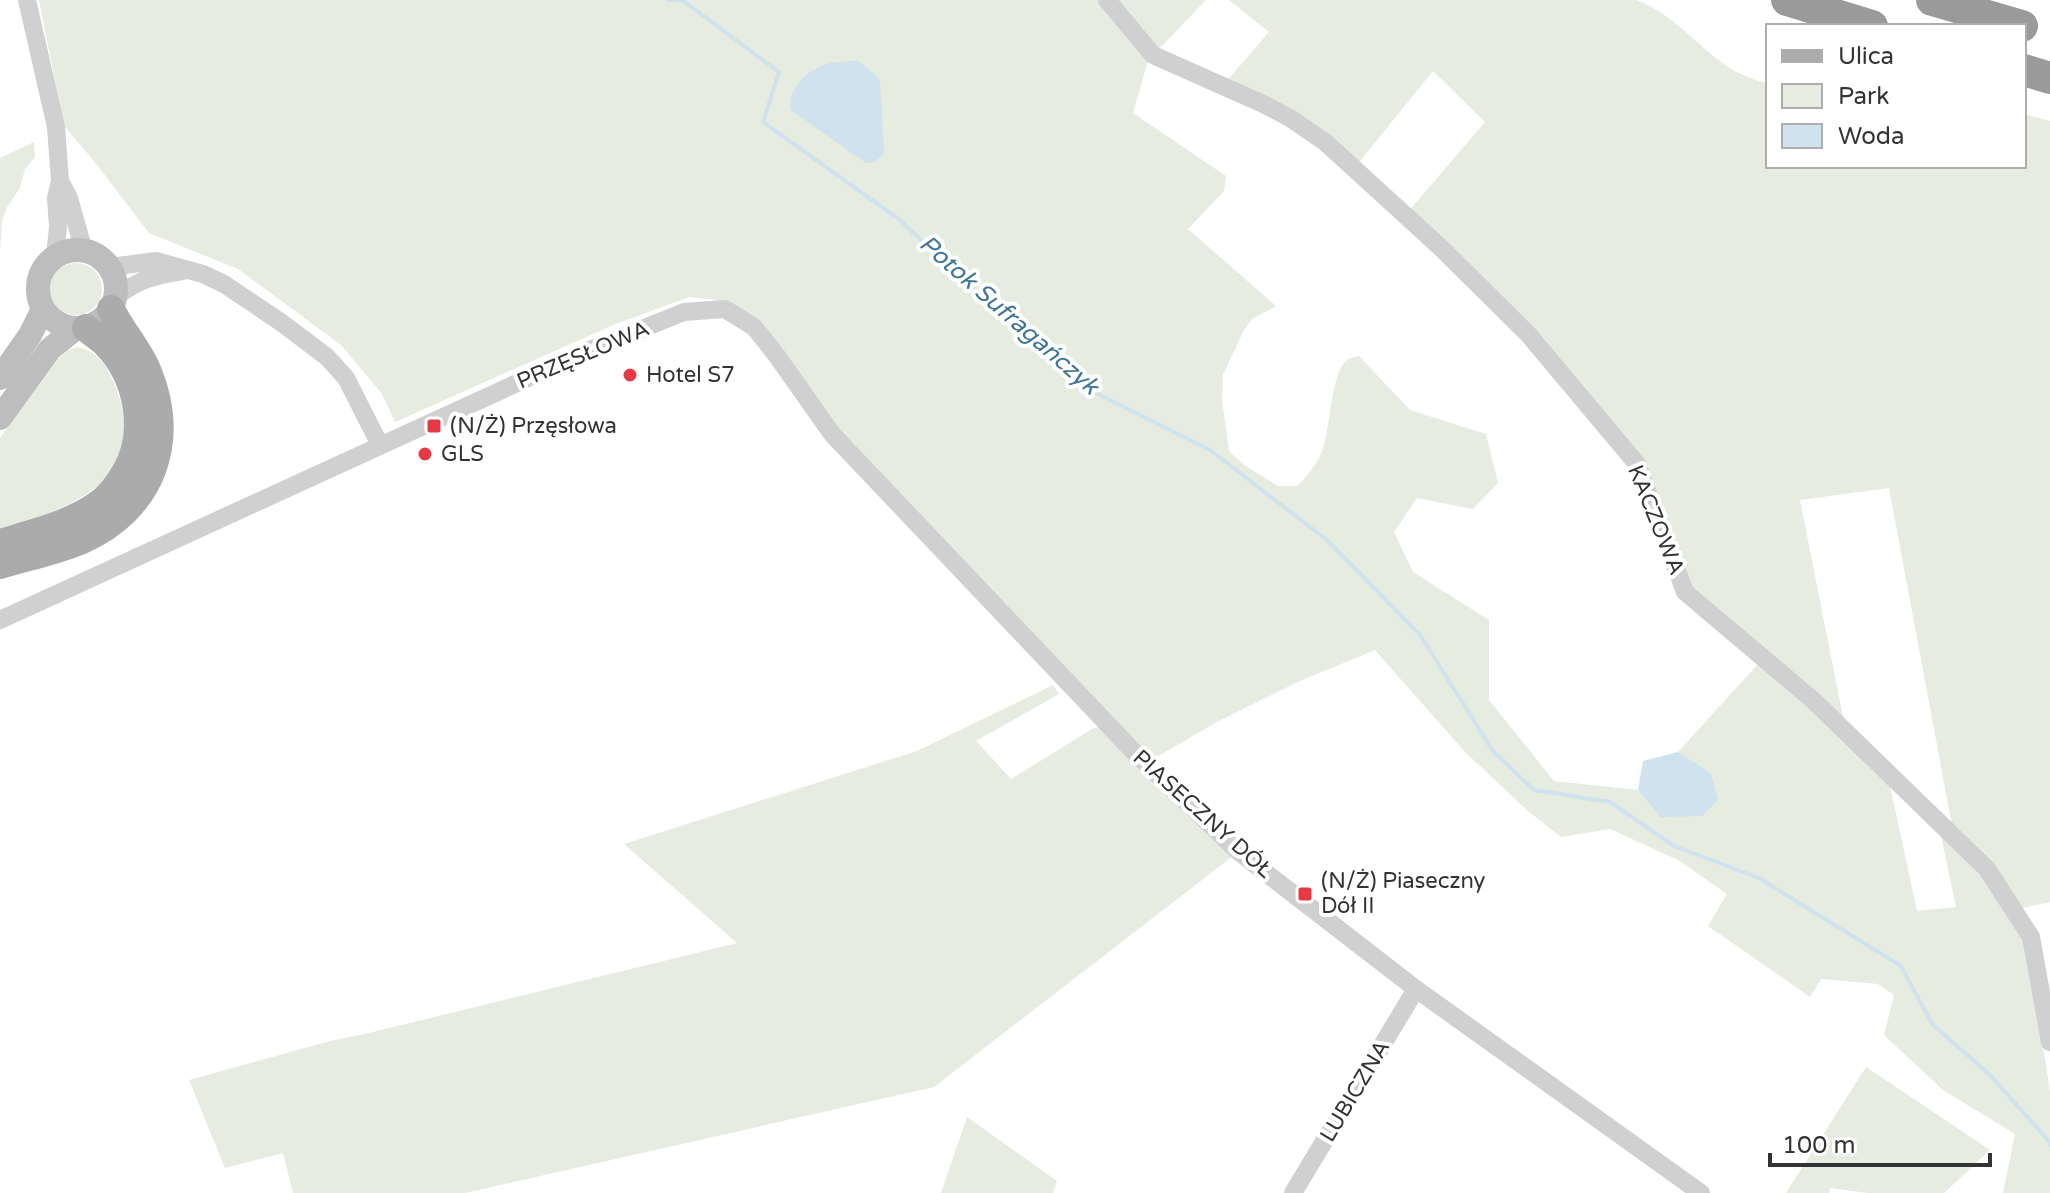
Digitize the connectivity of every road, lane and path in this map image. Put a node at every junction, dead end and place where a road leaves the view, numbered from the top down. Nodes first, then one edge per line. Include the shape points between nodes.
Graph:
1 (27, 0) edge
2 (1107, 0) edge
3 (1787, 0) edge
4 (1932, 0) edge
5 (1865, 24) edge
6 (2016, 24) edge
7 (2026, 27) edge
8 (2050, 34) edge
9 (2026, 71) edge
10 (2050, 78) edge
11 (60, 181) junction
12 (84, 251) junction
13 (55, 257) junction
14 (110, 267) junction
15 (190, 270) junction
16 (114, 303) junction
17 (43, 309) junction
18 (80, 328) junction
19 (777, 356) joint
20 (0, 378) edge
21 (0, 418) edge
22 (380, 445) junction
23 (0, 543) edge
24 (0, 565) edge
25 (0, 620) edge
26 (1416, 989) junction
27 (2050, 1042) edge
28 (1293, 1193) edge
29 (1701, 1193) edge

1 - 11 street via 56,127
2 - 27 street, KACZOWA via 1153,55 1261,103 1325,142 1528,334 1637,464 1685,592 1814,701 1987,869 2031,937
3 - 5 highway
4 - 6 highway
7 - 8 highway
9 - 10 highway
11 - 12 street
11 - 13 street
12 - 13 street
12 - 14 street
13 - 17 street via 38,286
14 - 15 street via 156,261
14 - 16 street
15 - 16 street via 134,283
15 - 22 street via 224,284 327,357 346,378
16 - 18 street via 96,324
16 - 24 main road via 118,324 139,354 160,413 152,471 133,504 107,527 80,541
17 - 18 street via 62,326
17 - 20 street
18 - 21 street via 50,349
18 - 23 main road via 107,345 134,393 139,427 134,454 119,483 96,506 59,525
19 - 22 street, PRZĘSŁOWA via 754,327 725,309 684,312
19 - 26 street, PIASECZNY DÓŁ via 832,434 1135,753 1239,852
22 - 25 street, PRZĘSŁOWA
26 - 28 street, LUBICZNA
26 - 29 street, PIASECZNY DÓŁ

